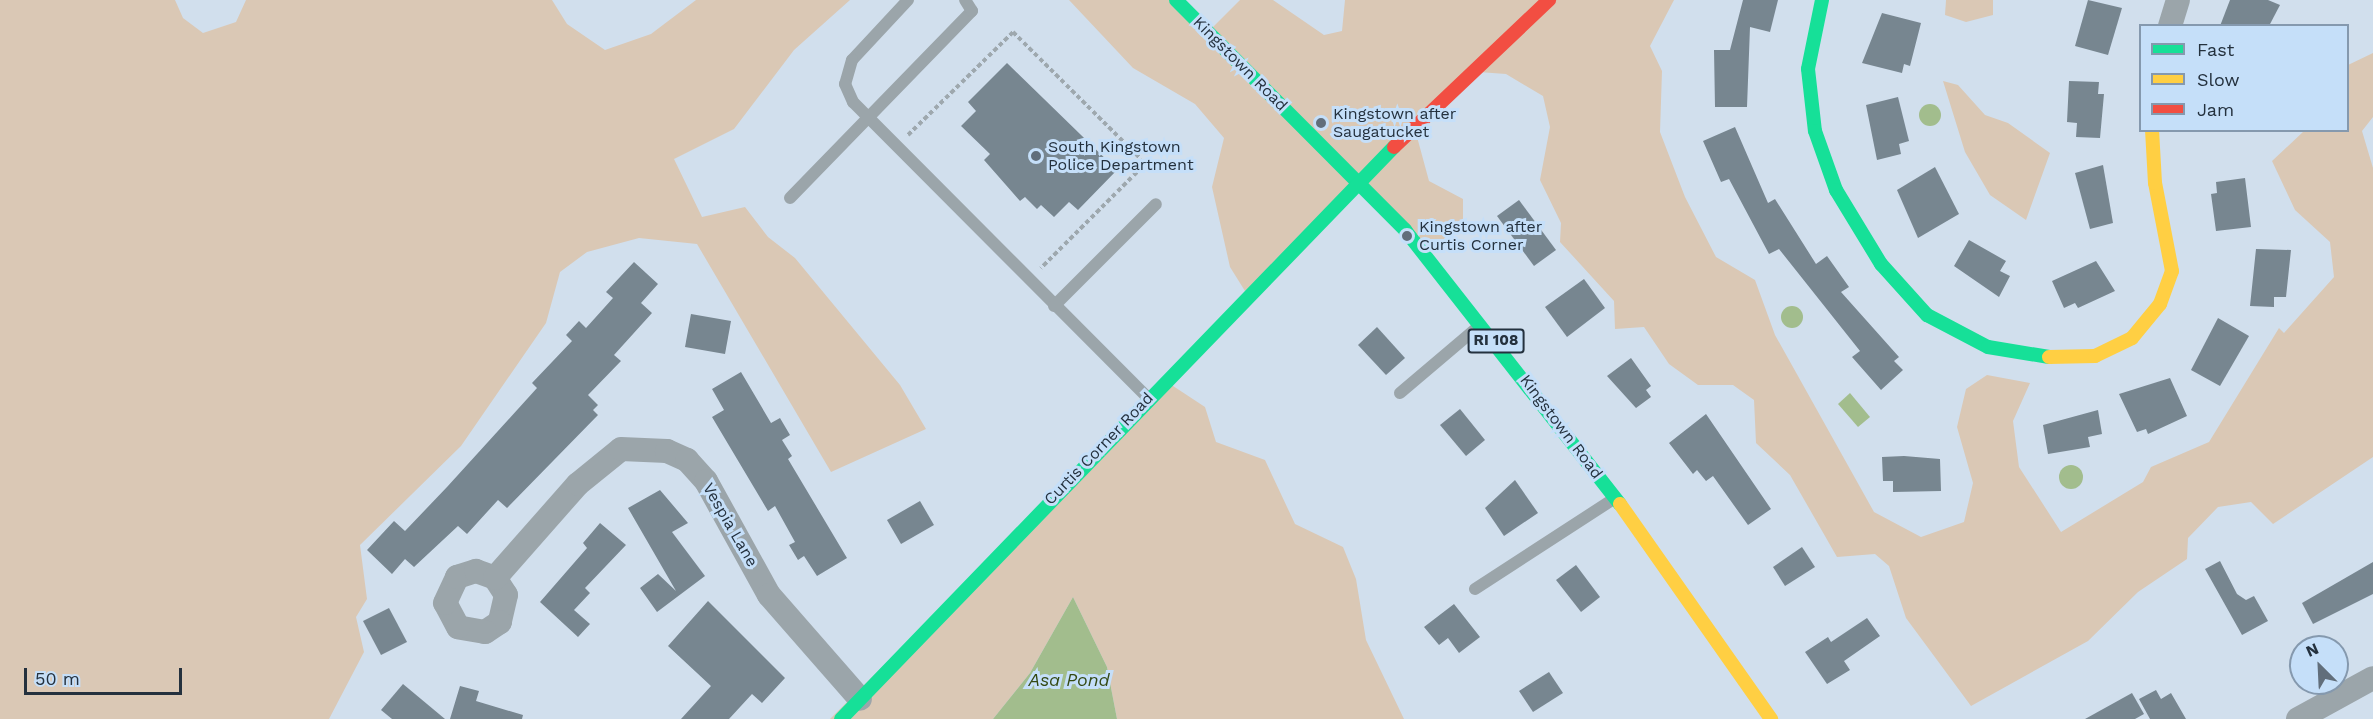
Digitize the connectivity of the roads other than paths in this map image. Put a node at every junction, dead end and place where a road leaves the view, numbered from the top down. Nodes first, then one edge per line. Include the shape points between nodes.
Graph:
1 (908, 0) edge
2 (965, 0) edge
3 (1176, 0) edge
4 (1549, 0) edge
5 (1822, 0) edge
6 (2178, 0) edge
7 (2171, 24) edge
8 (868, 120) junction
9 (2152, 132) edge
10 (1360, 182) junction
11 (790, 198) dead end
12 (1156, 204) dead end
13 (1054, 306) junction
14 (1482, 324) junction
15 (1400, 393) dead end
16 (1148, 398) junction
17 (1616, 498) junction
18 (495, 578) dead end
19 (1475, 589) dead end
20 (2373, 678) edge
21 (860, 699) junction
22 (841, 719) edge
23 (1772, 719) edge
24 (2298, 719) edge

1 - 8 lane via 852,60 845,84
2 - 8 lane via 972,12
3 - 10 street, Kingstown Road / RI 108
4 - 10 street, Curtis Corner Road via 1446,93
5 - 9 street via 1808,69 1815,131 1836,190 1881,264 1927,315 1988,347 2044,357 2095,356 2132,338 2160,304 2172,272 2155,183
6 - 7 street
8 - 11 lane
8 - 13 lane
10 - 14 street, Kingstown Road / RI 108
10 - 16 street, Curtis Corner Road
12 - 13 lane
13 - 16 lane
14 - 15 lane
14 - 17 street, Kingstown Road / RI 108
16 - 21 street, Curtis Corner Road
17 - 19 lane
17 - 23 street, Kingstown Road / RI 108
18 - 21 street, Vespia Lane via 605,460 621,449 667,451 687,460 706,481 769,596
20 - 24 street
21 - 22 street, Curtis Corner Road

